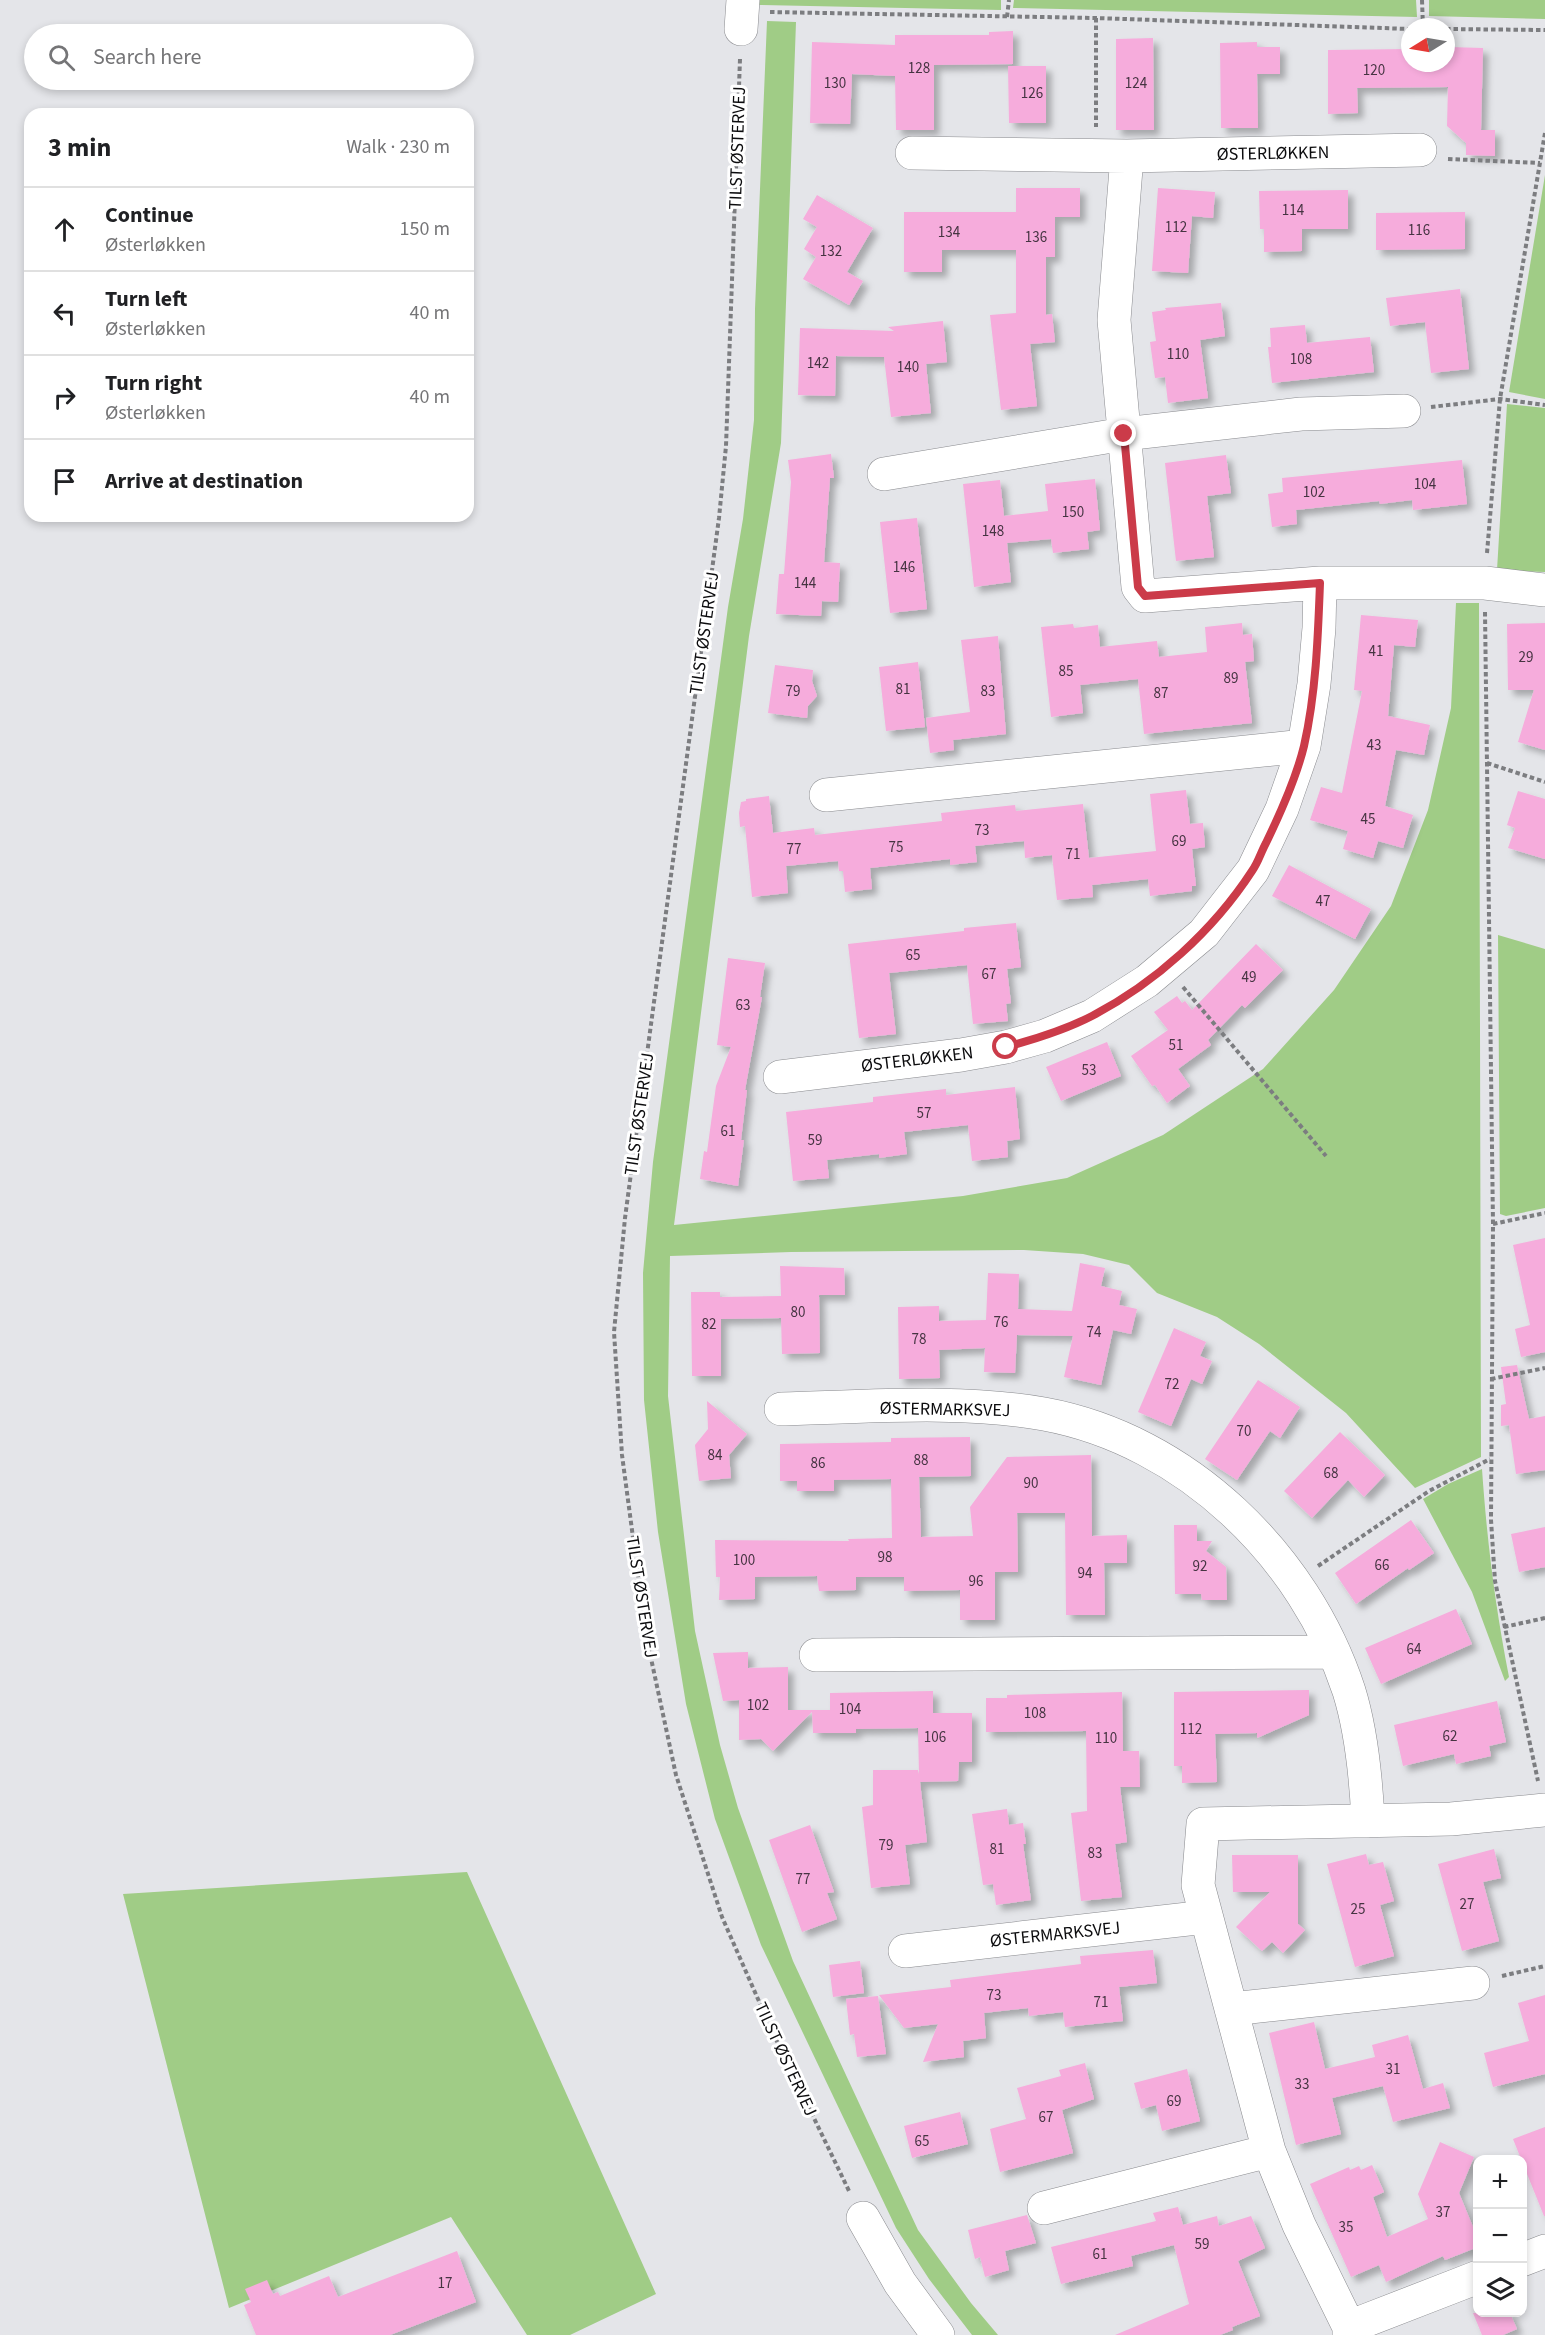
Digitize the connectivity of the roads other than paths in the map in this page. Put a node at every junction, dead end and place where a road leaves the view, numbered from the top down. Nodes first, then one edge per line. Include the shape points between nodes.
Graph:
1 (1420, 150) road end
2 (912, 153) dead end
3 (1112, 155) junction
4 (1404, 411) road end
5 (1124, 434) junction
6 (884, 474) dead end
7 (1320, 583) junction
8 (1545, 590) edge
9 (1304, 746) junction
10 (826, 795) dead end
11 (780, 1077) dead end
12 (781, 1409) dead end
13 (1334, 1652) junction
14 (816, 1655) dead end
15 (1545, 1810) edge
16 (1368, 1821) junction
17 (1206, 1917) junction
18 (904, 1951) dead end
19 (1473, 1983) road end
20 (1231, 2009) junction
21 (1269, 2151) junction
22 (856, 2205) road end
23 (1044, 2208) dead end
24 (1545, 2251) edge
25 (1527, 2258) edge
26 (1473, 2279) edge
27 (1349, 2331) edge
28 (938, 2335) edge

1 - 3 street, ØSTERLØKKEN
2 - 3 street, ØSTERLØKKEN
3 - 5 street via 1114,320
4 - 5 street via 1301,414
5 - 6 street
5 - 7 street via 1138,587 1145,596
7 - 8 street via 1485,583
7 - 9 street, ØSTERLØKKEN via 1314,684
9 - 10 street
9 - 11 street, ØSTERLØKKEN via 1282,809 1253,870 1204,933 1147,981 1092,1016 1006,1047
12 - 13 street, ØSTERMARKSVEJ via 993,1406 1046,1414 1104,1431 1152,1453 1196,1481 1238,1516 1275,1554 1306,1597
13 - 14 street
13 - 16 street, ØSTERMARKSVEJ via 1360,1737
15 - 16 street via 1451,1819
16 - 17 street via 1203,1824 1198,1885
17 - 18 street, ØSTERMARKSVEJ
17 - 20 street
19 - 20 street
20 - 21 street
21 - 23 street
21 - 27 street
22 - 28 street via 900,2283
24 - 25 street
26 - 27 street

